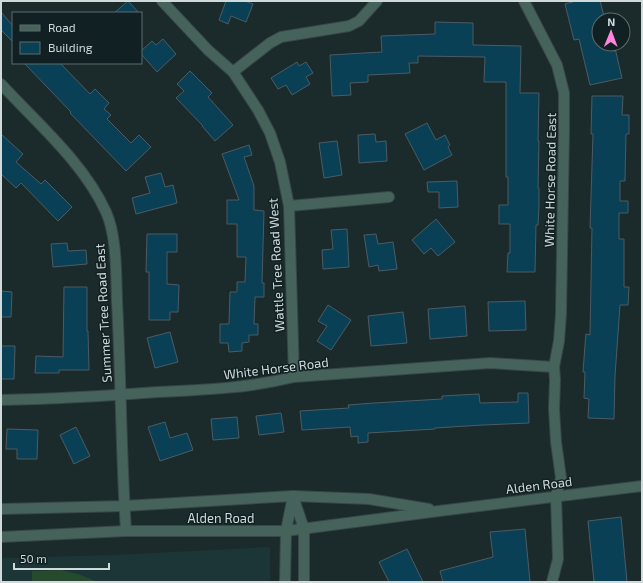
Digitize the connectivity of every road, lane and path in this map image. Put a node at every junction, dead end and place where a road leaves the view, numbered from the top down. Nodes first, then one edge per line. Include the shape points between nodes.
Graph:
1 (162, 1) edge
2 (377, 1) edge
3 (524, 1) edge
4 (232, 72) junction
5 (1, 84) edge
6 (389, 197) dead end
7 (289, 206) junction
8 (554, 367) junction
9 (294, 377) junction
10 (121, 395) junction
11 (1, 400) edge
12 (642, 486) edge
13 (293, 496) junction
14 (556, 496) junction
15 (124, 506) junction
16 (1, 509) edge
17 (439, 510) junction
18 (304, 529) junction
19 (126, 531) junction
20 (286, 531) junction
21 (1, 537) edge
22 (285, 582) edge
23 (304, 582) edge
24 (552, 582) edge

1 - 4 street, Wattle Tree Road West
2 - 4 street via 354,24 281,37 270,42
3 - 8 street, White Horse Road East via 557,65 564,93 561,314
4 - 7 street, Wattle Tree Road West via 270,133 280,162
5 - 10 street, Summer Tree Road East via 76,163 94,188 107,214 114,244
6 - 7 street
7 - 9 street, Wattle Tree Road West
8 - 9 street, White Horse Road via 490,363
8 - 14 street, White Horse Road East via 556,442 562,478
9 - 10 street, White Horse Road via 266,384
10 - 11 street, White Horse Road
10 - 15 street, Summer Tree Road East
12 - 14 street, Alden Road
13 - 15 street, Alden Road
13 - 17 street, Alden Road via 369,499
13 - 18 street
13 - 20 street
14 - 17 street, Alden Road
14 - 24 street, White Horse Road East via 558,559
15 - 16 street, Alden Road
15 - 19 street, Summer Tree Road East
17 - 18 street, Alden Road
18 - 20 street, Alden Road
18 - 23 street
19 - 20 street, Alden Road
19 - 21 street, Alden Road
20 - 22 street

